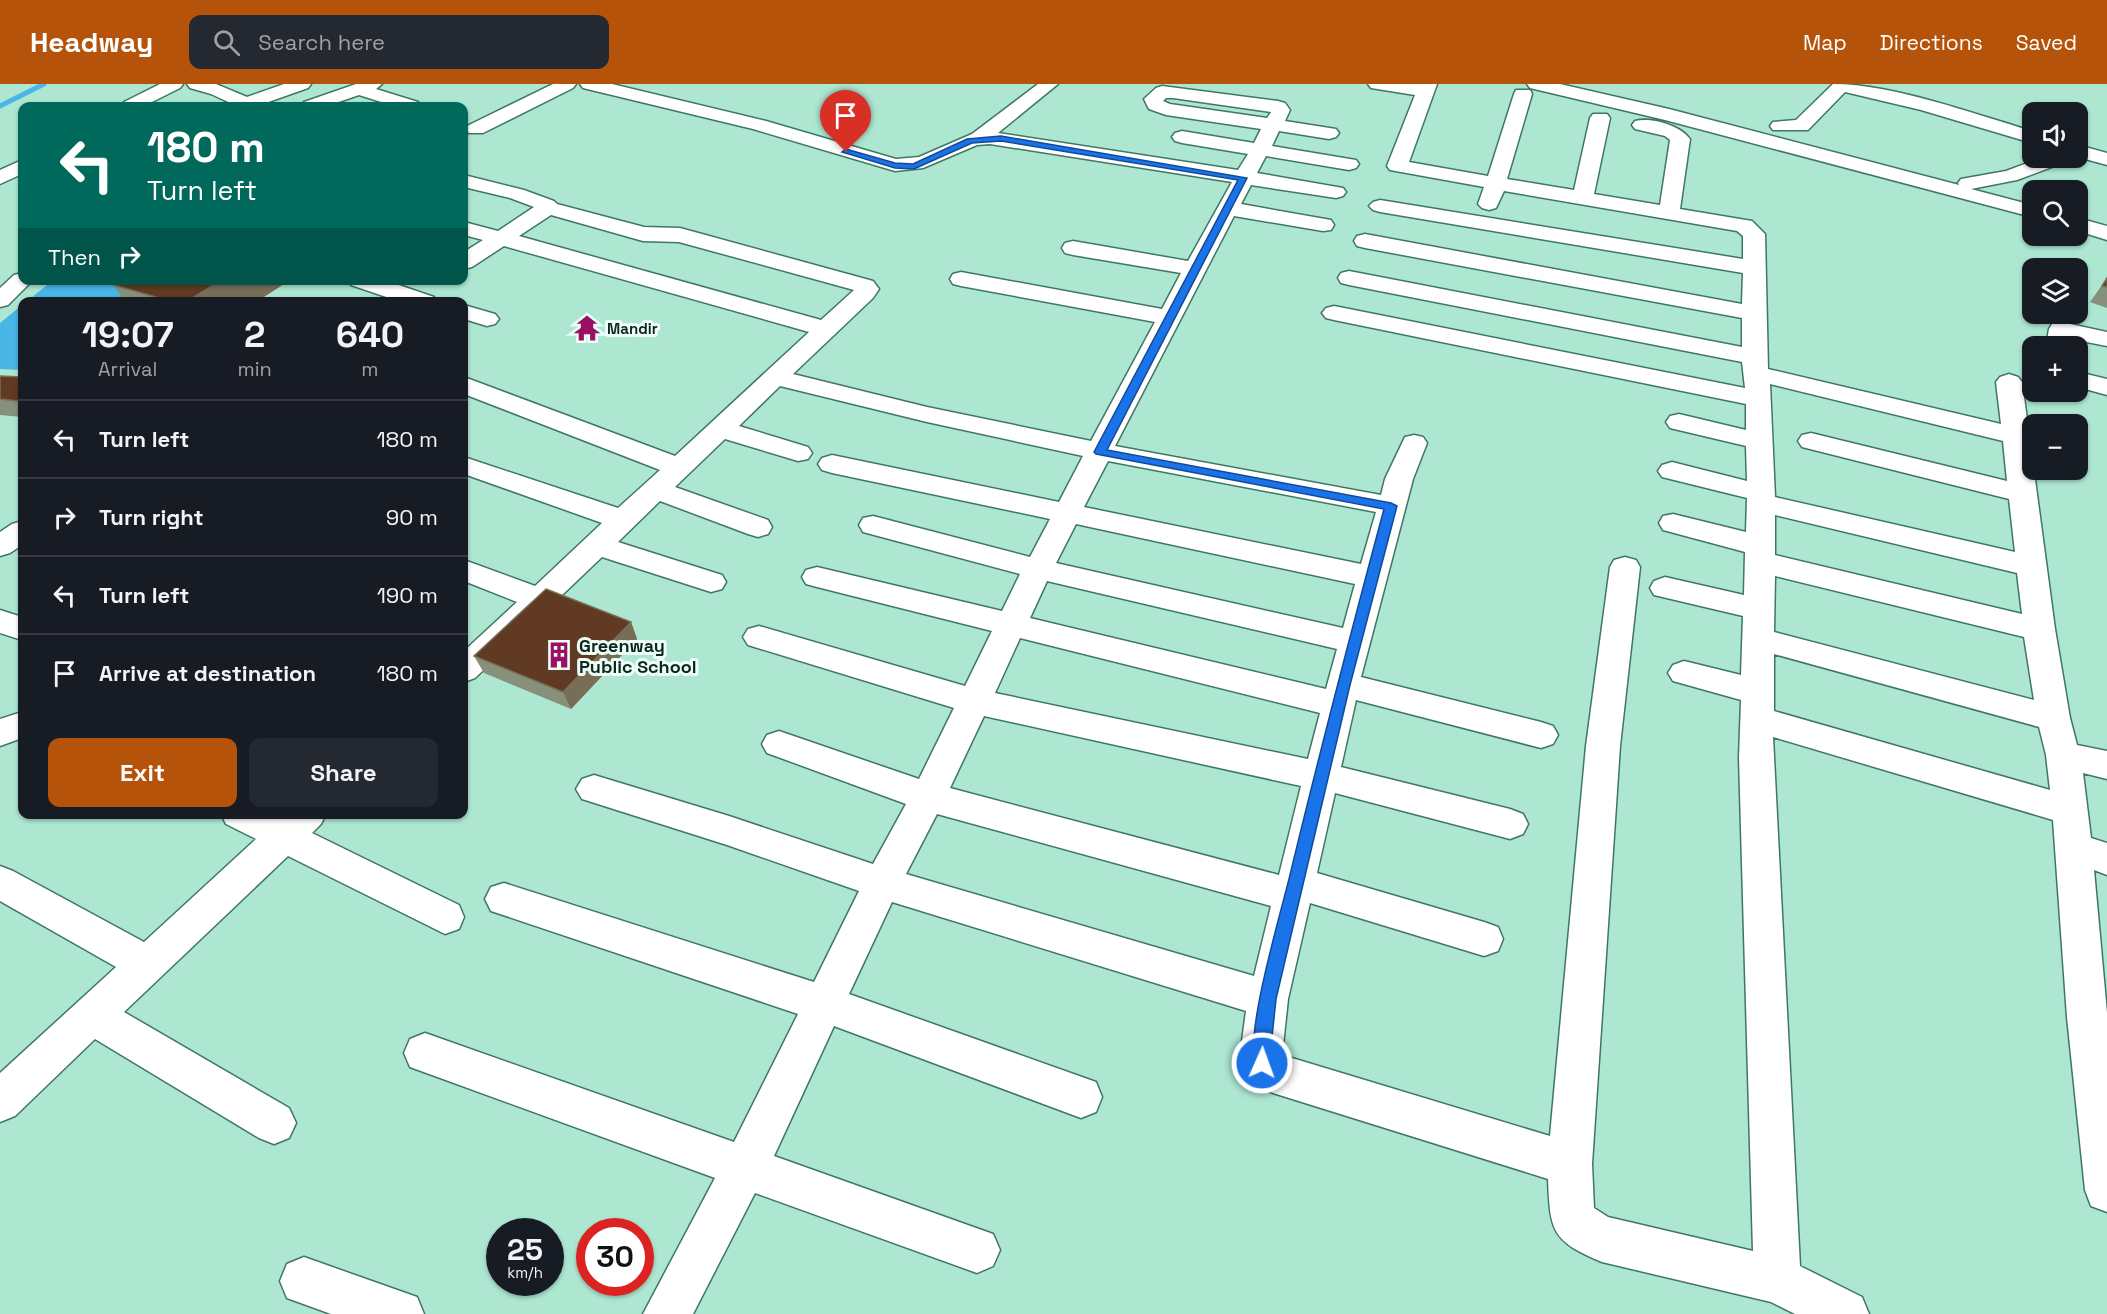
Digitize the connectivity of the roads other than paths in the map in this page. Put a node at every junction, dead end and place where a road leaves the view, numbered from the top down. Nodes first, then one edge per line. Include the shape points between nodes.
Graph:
1 (174, 84) edge
2 (196, 84) edge
3 (302, 84) edge
4 (567, 84) edge
5 (589, 84) edge
6 (1049, 84) edge
7 (1377, 84) edge
8 (1575, 84) edge
9 (1821, 84) edge
10 (365, 87) edge
11 (1427, 87) edge
12 (1526, 95) edge
13 (139, 102) edge
14 (241, 102) edge
15 (255, 102) edge
16 (322, 102) edge
17 (401, 102) edge
18 (1542, 109) dead end
19 (1577, 115) dead end
20 (1600, 118) junction
21 (468, 130) edge
22 (1329, 133) dead end
23 (2022, 133) edge
24 (1778, 134) junction
25 (1182, 137) dead end
26 (1269, 137) junction
27 (978, 139) junction
28 (2088, 153) edge
29 (2107, 159) edge
30 (1349, 164) dead end
31 (1397, 166) junction
32 (18, 168) edge
33 (2031, 168) edge
34 (1243, 178) junction
35 (0, 179) edge
36 (18, 182) edge
37 (468, 182) edge
38 (1495, 183) junction
39 (1968, 183) junction
40 (1336, 192) dead end
41 (1583, 198) junction
42 (2022, 203) edge
43 (2022, 203) edge
44 (1380, 206) junction
45 (546, 208) junction
46 (1227, 208) junction
47 (1669, 212) junction
48 (2088, 217) edge
49 (2107, 223) edge
50 (1483, 224) junction
51 (1323, 225) dead end
52 (2088, 227) edge
53 (468, 229) edge
54 (2107, 233) edge
55 (501, 238) junction
56 (1365, 241) junction
57 (1073, 248) dead end
58 (468, 259) edge
59 (1472, 260) junction
60 (1756, 268) junction
61 (1195, 269) junction
62 (1349, 278) junction
63 (961, 279) dead end
64 (18, 284) edge
65 (372, 285) edge
66 (428, 285) edge
67 (404, 297) edge
68 (415, 297) edge
69 (1459, 299) junction
70 (0, 300) edge
71 (468, 313) edge
72 (1755, 313) junction
73 (1169, 317) junction
74 (487, 319) dead end
75 (826, 329) junction
76 (1448, 336) junction
77 (2060, 336) edge
78 (2107, 339) edge
79 (774, 377) junction
80 (1757, 377) junction
81 (2009, 382) dead end
82 (2088, 382) edge
83 (468, 387) edge
84 (2107, 387) edge
85 (1678, 422) dead end
86 (722, 429) junction
87 (2016, 436) junction
88 (1760, 441) junction
89 (1810, 441) dead end
90 (1414, 443) dead end
91 (1100, 452) junction
92 (798, 453) dead end
93 (832, 464) dead end
94 (468, 466) edge
95 (680, 468) junction
96 (1672, 471) dead end
97 (656, 490) junction
98 (2023, 495) junction
99 (1761, 498) junction
100 (1391, 506) junction
101 (1068, 514) junction
102 (622, 520) junction
103 (1673, 522) dead end
104 (873, 525) dead end
105 (758, 527) dead end
106 (18, 534) edge
107 (597, 545) junction
108 (0, 546) edge
109 (1760, 554) junction
110 (2032, 566) junction
111 (1625, 567) dead end
112 (1038, 568) junction
113 (468, 572) edge
114 (817, 577) dead end
115 (1372, 577) junction
116 (711, 582) dead end
117 (1665, 588) dead end
118 (539, 599) junction
119 (0, 621) edge
120 (1759, 624) junction
121 (1012, 626) junction
122 (18, 628) edge
123 (2039, 630) junction
124 (759, 637) dead end
125 (1355, 642) junction
126 (468, 666) edge
127 (1684, 673) dead end
128 (1341, 695) junction
129 (973, 701) junction
130 (1757, 706) junction
131 (2053, 718) junction
132 (18, 726) edge
133 (0, 733) edge
134 (1541, 735) dead end
135 (779, 744) dead end
136 (2064, 755) junction
137 (2107, 765) edge
138 (1321, 776) junction
139 (594, 789) dead end
140 (928, 797) junction
141 (2069, 810) junction
142 (262, 819) edge
143 (1510, 824) dead end
144 (296, 826) edge
145 (2091, 854) edge
146 (0, 882) edge
147 (882, 883) junction
148 (1294, 889) junction
149 (504, 899) dead end
150 (445, 917) dead end
151 (1484, 939) dead end
152 (146, 963) junction
153 (1268, 999) junction
154 (825, 1004) junction
155 (92, 1015) junction
156 (425, 1053) dead end
157 (4, 1091) edge
158 (1082, 1097) dead end
159 (274, 1123) dead end
160 (1570, 1164) junction
161 (744, 1168) junction
162 (2107, 1190) edge
163 (977, 1250) dead end
164 (1777, 1280) junction
165 (304, 1281) dead end
166 (400, 1314) edge
167 (667, 1314) edge
168 (1845, 1314) edge

1 - 13 street
2 - 14 street
3 - 15 street
4 - 21 street
5 - 27 street via 759,124 895,165 926,163
6 - 27 street
7 - 11 street
8 - 24 street
9 - 24 street
10 - 16 street
10 - 17 street
11 - 31 street
12 - 18 street
12 - 24 street
12 - 38 street
19 - 20 street
20 - 41 street
20 - 47 street via 1664,129 1680,139
22 - 26 street
23 - 24 street via 1931,99 1841,86 1801,126
24 - 39 street
24 - 42 street
25 - 26 street
26 - 30 street
26 - 34 street
27 - 34 street via 1001,139
28 - 29 street
31 - 38 street
31 - 44 street
32 - 35 street
33 - 39 street
34 - 40 street
34 - 46 street
35 - 36 street
37 - 45 street via 526,197 544,203
38 - 41 street
38 - 50 street
39 - 43 street
41 - 47 street
44 - 50 street
44 - 56 street
45 - 55 street
45 - 75 street via 643,234 680,235 865,286 865,293
46 - 51 street
46 - 61 street
47 - 60 street via 1750,228 1754,234
48 - 49 street
50 - 59 street
50 - 60 street
52 - 54 street
53 - 55 street
55 - 58 street
55 - 75 street
56 - 59 street
56 - 62 street
57 - 61 street
59 - 69 street
59 - 72 street
60 - 72 street
61 - 73 street
62 - 69 street
62 - 76 street via 1332,318
63 - 73 street
64 - 70 street
65 - 67 street
66 - 68 street
69 - 76 street
69 - 80 street
71 - 74 street
72 - 80 street
73 - 91 street
75 - 79 street
76 - 80 street
77 - 78 street via 2061,329
79 - 86 street
79 - 91 street
80 - 87 street
80 - 88 street
81 - 87 street
82 - 84 street
83 - 95 street
85 - 88 street
86 - 92 street
86 - 95 street
87 - 98 street
88 - 99 street
89 - 98 street
90 - 100 street
91 - 100 street
91 - 101 street
93 - 101 street
94 - 102 street
95 - 97 street
96 - 99 street
97 - 102 street
97 - 105 street
98 - 110 street
99 - 109 street
99 - 110 street
100 - 115 street
101 - 112 street
101 - 115 street
102 - 107 street
103 - 109 street
104 - 112 street
106 - 108 street
107 - 116 street
107 - 118 street
109 - 120 street
109 - 123 street
110 - 123 street
111 - 160 street via 1603,746
112 - 121 street
112 - 125 street
113 - 118 street
114 - 121 street
115 - 125 street
117 - 120 street
118 - 126 street
119 - 122 street
120 - 130 street
120 - 131 street
121 - 128 street
121 - 129 street
123 - 131 street
124 - 129 street
125 - 128 street
127 - 130 street
128 - 134 street
128 - 138 street
129 - 138 street
129 - 140 street
130 - 141 street
130 - 164 street
131 - 136 street
132 - 133 street
135 - 140 street
136 - 137 street
136 - 141 street
138 - 143 street
138 - 148 street
139 - 147 street
140 - 147 street
140 - 148 street
141 - 145 street
142 - 144 street
144 - 150 street
144 - 152 street
145 - 162 street via 2087,1017
146 - 152 street
147 - 153 street
147 - 154 street
148 - 151 street
148 - 153 street
149 - 154 street
152 - 155 street
153 - 160 street via 1261,1056 1266,1069
154 - 158 street
154 - 161 street
155 - 157 street
155 - 159 street
156 - 161 street
160 - 164 street via 1572,1216 1581,1228 1602,1239
161 - 163 street
161 - 167 street
164 - 168 street
165 - 166 street

